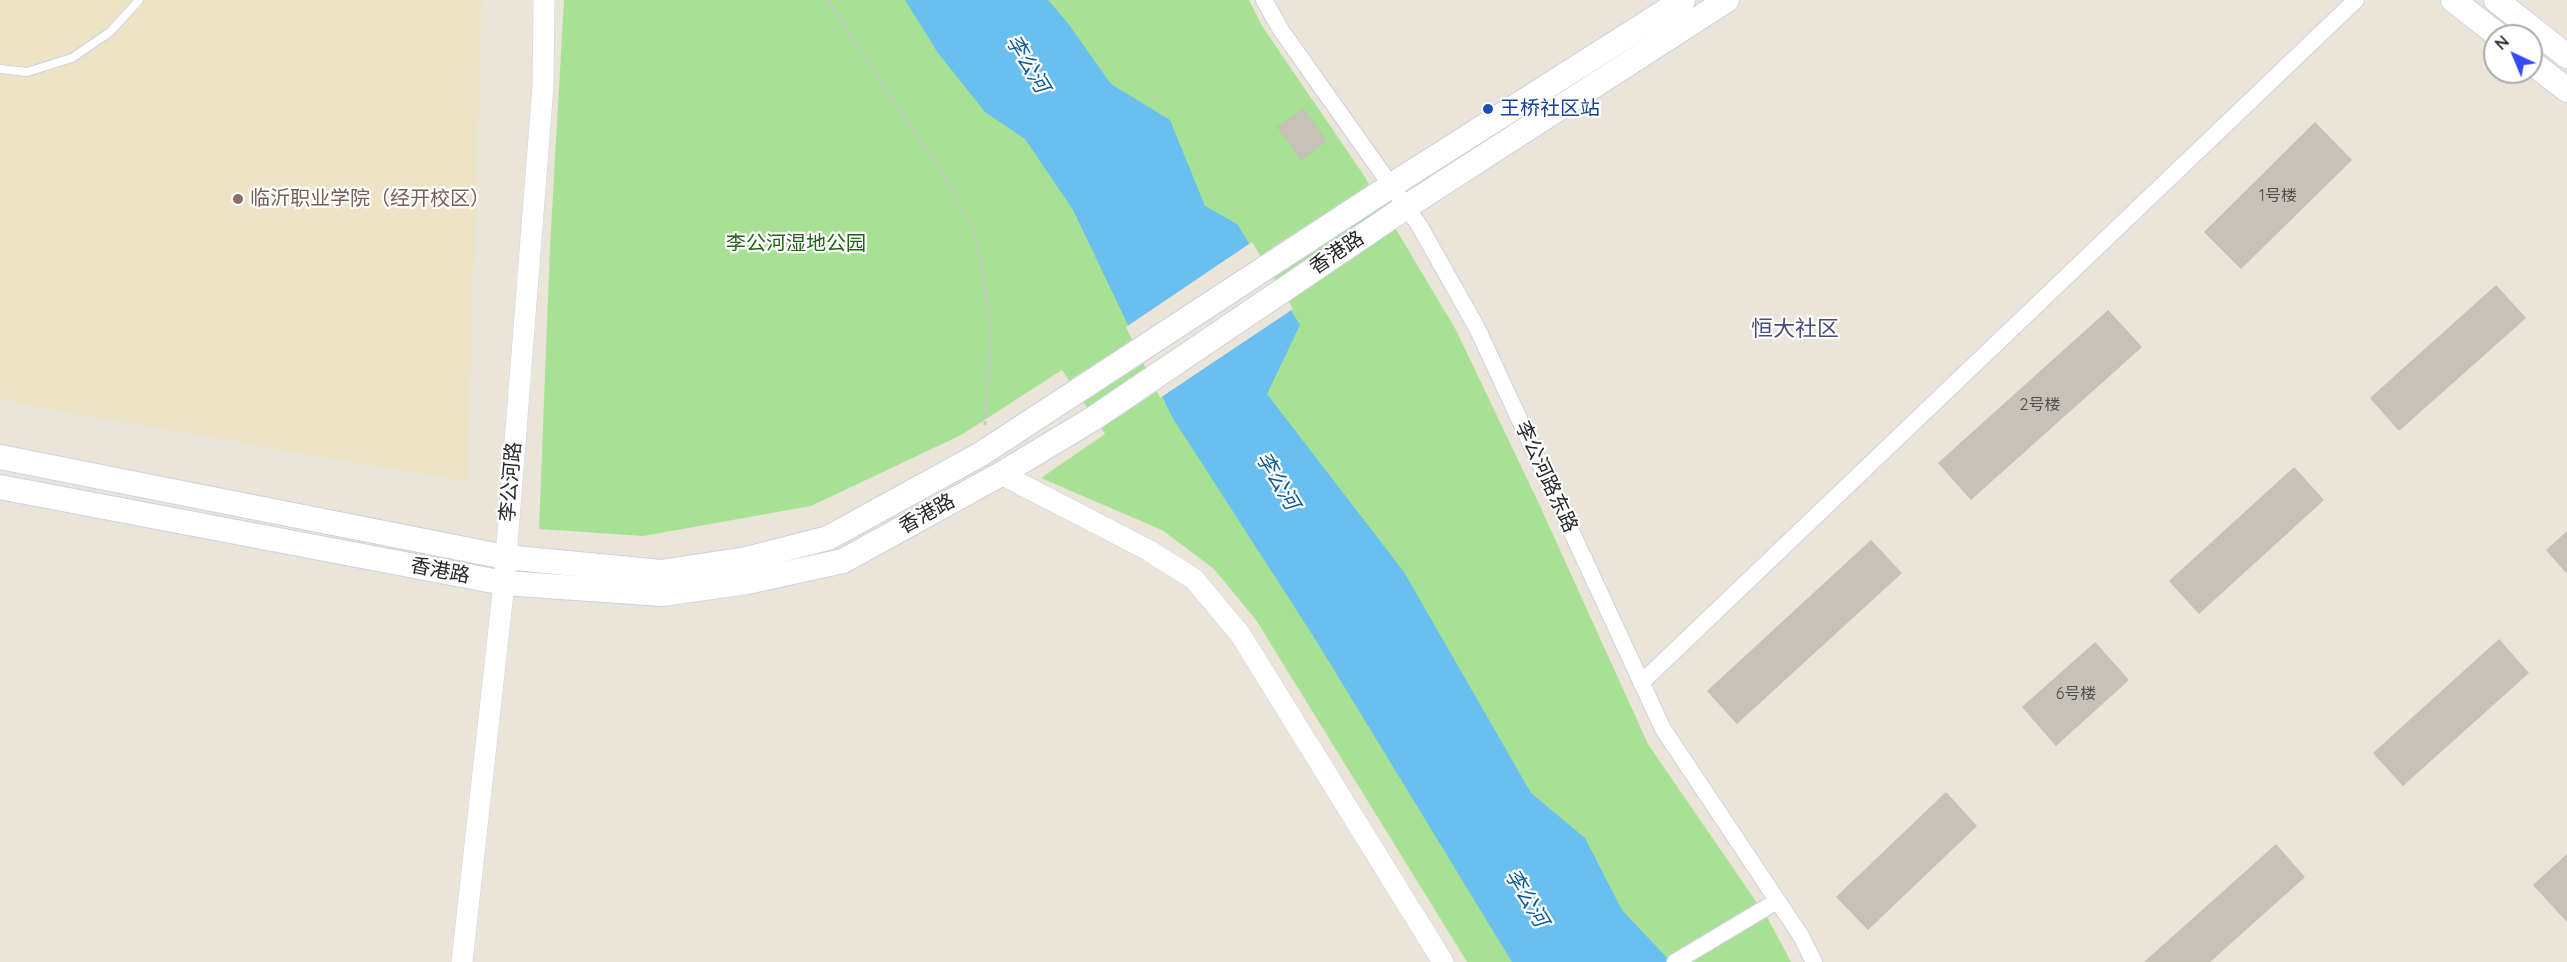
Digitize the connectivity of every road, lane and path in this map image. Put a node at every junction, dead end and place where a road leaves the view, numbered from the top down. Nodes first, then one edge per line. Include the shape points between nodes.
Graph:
1 (139, 0) edge
2 (544, 0) edge
3 (828, 0) edge
4 (1264, 0) edge
5 (1683, 0) edge
6 (1727, 0) edge
7 (2356, 0) edge
8 (2453, 0) edge
9 (2496, 0) edge
10 (2484, 24) edge
11 (2567, 56) edge
12 (0, 69) edge
13 (2543, 71) edge
14 (2567, 90) edge
15 (1392, 185) junction
16 (1406, 207) junction
17 (981, 454) junction
18 (0, 457) edge
19 (1001, 474) junction
20 (0, 487) edge
21 (505, 557) junction
22 (504, 583) junction
23 (1641, 683) junction
24 (1778, 901) junction
25 (1678, 960) edge
26 (462, 962) edge
27 (1443, 962) edge
28 (1814, 962) edge

1 - 12 lane via 111,32 72,58 27,72
2 - 21 street, 李公河路 via 543,86
3 - 17 path via 972,226 984,275 990,339
4 - 15 street, 李公河路东路 via 1281,30
5 - 15 main road, 香港路
6 - 16 main road, 香港路
7 - 23 street
8 - 10 main road
9 - 11 main road
13 - 14 main road
15 - 16 street, 李公河路东路
15 - 17 main road, 香港路
16 - 19 main road, 香港路 via 1095,418
16 - 23 street, 李公河路东路 via 1477,328
17 - 21 main road, 香港路 via 828,538 746,559 661,572
18 - 21 main road, 香港路
19 - 22 main road, 香港路 via 843,561 747,582 662,594
19 - 27 street via 1148,550 1194,579 1240,634
20 - 22 main road, 香港路
21 - 22 street, 李公河路
22 - 26 street, 李公河路
23 - 24 street, 李公河路东路 via 1663,729
24 - 25 street
24 - 28 street, 李公河路东路

